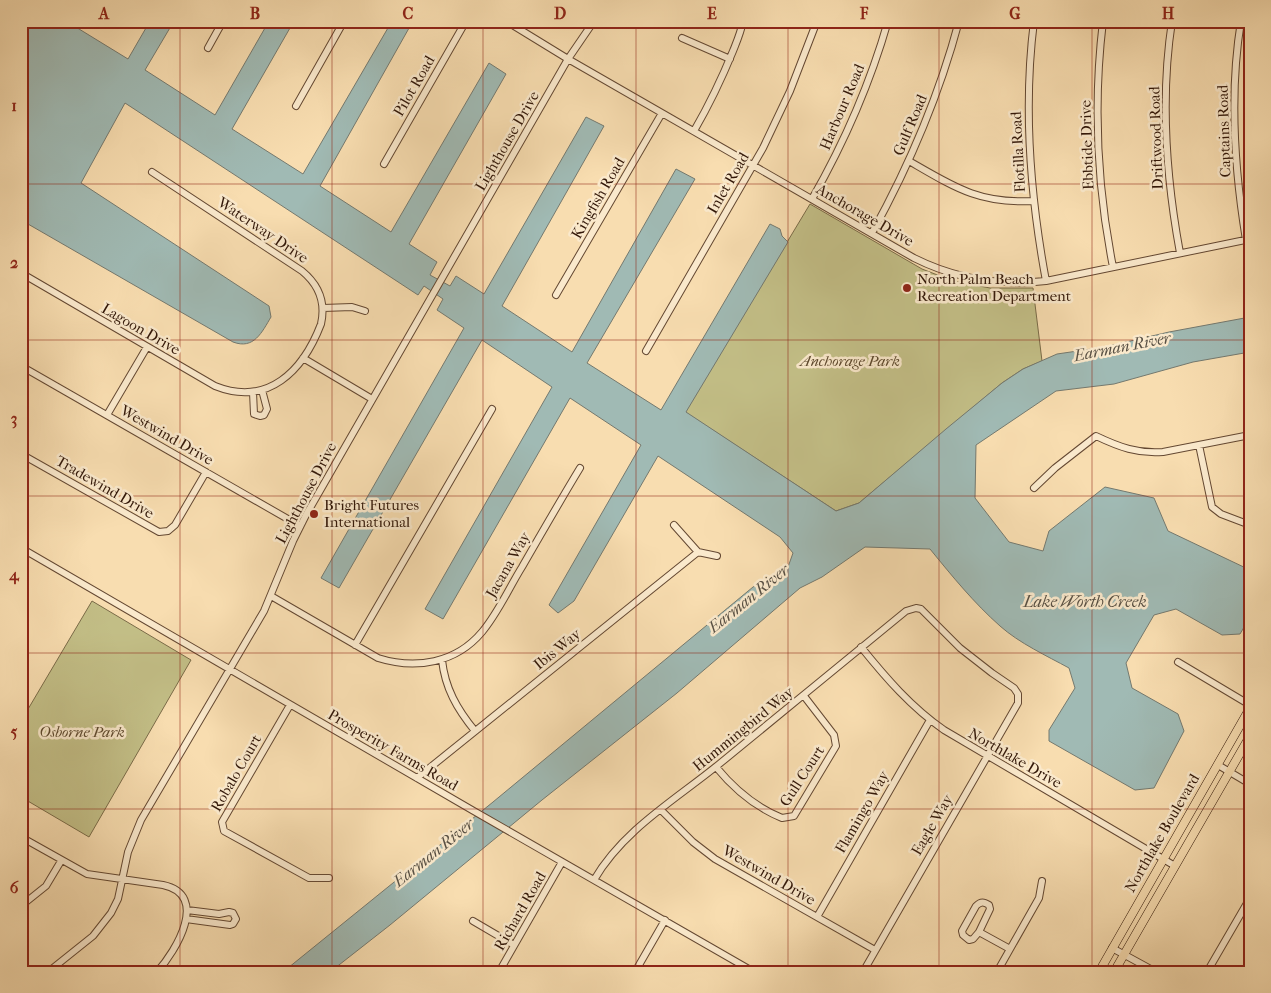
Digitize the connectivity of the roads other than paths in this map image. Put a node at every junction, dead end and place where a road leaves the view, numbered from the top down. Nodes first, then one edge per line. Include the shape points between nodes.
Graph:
1 (223, 21) edge
2 (344, 21) edge
3 (466, 21) edge
4 (506, 21) edge
5 (594, 21) edge
6 (743, 21) edge
7 (817, 21) edge
8 (888, 21) edge
9 (959, 21) edge
10 (1034, 21) edge
11 (1103, 21) edge
12 (1172, 21) edge
13 (1241, 21) edge
14 (682, 38) dead end
15 (208, 48) dead end
16 (568, 59) junction
17 (730, 59) junction
18 (296, 106) dead end
19 (662, 113) junction
20 (694, 131) junction
21 (909, 161) junction
22 (384, 164) dead end
23 (753, 165) junction
24 (152, 172) dead end
25 (812, 199) junction
26 (1033, 201) junction
27 (872, 234) junction
28 (1248, 239) edge
29 (1180, 253) junction
30 (1113, 267) junction
31 (21, 273) edge
32 (1046, 281) junction
33 (556, 295) dead end
34 (323, 308) junction
35 (365, 311) dead end
36 (147, 347) junction
37 (646, 351) dead end
38 (303, 358) junction
39 (21, 366) edge
40 (262, 390) junction
41 (252, 392) junction
42 (372, 399) junction
43 (492, 409) dead end
44 (106, 415) junction
45 (1250, 435) edge
46 (1199, 445) junction
47 (21, 454) edge
48 (580, 468) dead end
49 (206, 472) junction
50 (1034, 488) dead end
51 (674, 525) dead end
52 (1250, 525) edge
53 (300, 526) junction
54 (21, 548) edge
55 (698, 552) junction
56 (716, 556) dead end
57 (271, 596) junction
58 (355, 645) junction
59 (861, 647) junction
60 (442, 660) junction
61 (1178, 662) dead end
62 (229, 669) junction
63 (1016, 690) joint
64 (804, 696) junction
65 (290, 705) junction
66 (1250, 707) edge
67 (930, 720) junction
68 (475, 731) junction
69 (1250, 736) edge
70 (986, 756) junction
71 (1218, 764) junction
72 (716, 767) junction
73 (1229, 772) junction
74 (417, 778) junction
75 (1250, 784) edge
76 (660, 810) junction
77 (21, 837) edge
78 (1163, 859) junction
79 (61, 861) junction
80 (562, 862) junction
81 (1175, 866) junction
82 (329, 878) dead end
83 (122, 880) junction
84 (594, 880) junction
85 (1042, 881) dead end
86 (1250, 898) edge
87 (21, 906) edge
88 (187, 910) junction
89 (817, 917) junction
90 (186, 919) junction
91 (665, 920) junction
92 (473, 922) dead end
93 (979, 932) junction
94 (514, 946) junction
95 (1112, 948) junction
96 (1010, 949) junction
97 (874, 950) junction
98 (1124, 954) junction
99 (753, 971) edge
100 (48, 972) edge
101 (157, 972) edge
102 (499, 972) edge
103 (635, 972) edge
104 (863, 972) edge
105 (997, 972) edge
106 (1098, 972) edge
107 (1114, 972) edge
108 (1156, 972) edge
109 (1207, 972) edge

1 - 15 street
2 - 18 street
3 - 22 street, Pilot Road
4 - 16 street, Anchorage Drive
5 - 16 street, Lighthouse Drive
6 - 17 street
7 - 23 street, Inlet Road via 790,91
8 - 25 street, Harbour Road via 856,110
9 - 21 street, Gulf Road via 937,93
10 - 26 street, Flotilla Road via 1029,99
11 - 30 street, Ebbtide Drive via 1097,144 1103,211
12 - 29 street, Driftwood Road via 1165,124 1169,185
13 - 28 street, Captains Road via 1234,116 1236,174
14 - 17 street
16 - 19 street, Anchorage Drive
16 - 42 street, Lighthouse Drive
17 - 20 street
19 - 20 street, Anchorage Drive
19 - 33 street, Kingfish Road
20 - 23 street, Anchorage Drive
21 - 26 street via 977,196 1001,201
21 - 27 street, Gulf Road
23 - 25 street, Anchorage Drive
23 - 37 street, Inlet Road
24 - 34 street, Waterway Drive via 308,276 318,288
25 - 27 street, Anchorage Drive
26 - 32 street, Flotilla Road
27 - 32 street, Anchorage Drive via 929,265 961,276 1011,283
28 - 29 street, Anchorage Drive
29 - 30 street, Anchorage Drive
30 - 32 street, Anchorage Drive
31 - 36 street, Lagoon Drive
34 - 35 street via 352,306
34 - 38 street via 318,331
36 - 41 street, Lagoon Drive via 215,386 233,392
36 - 44 street
38 - 40 street, Lagoon Drive via 283,380
38 - 42 street
39 - 44 street, Westwind Drive
40 - 41 street, Lagoon Drive
40 - 41 street via 266,409 260,416 254,414
42 - 53 street, Lighthouse Drive
43 - 58 street
44 - 49 street, Westwind Drive
45 - 46 street
46 - 50 street via 1143,453 1096,436
46 - 52 street via 1212,507
47 - 49 street, Tradewind Drive via 159,532 168,531 174,525
48 - 60 street, Jacana Way via 488,624 467,646
49 - 53 street, Westwind Drive
51 - 55 street
53 - 57 street, Lighthouse Drive
54 - 62 street, Prosperity Farms Road
55 - 56 street
55 - 68 street, Ibis Way
57 - 58 street
57 - 62 street, Lighthouse Drive
58 - 60 street via 378,658 402,664
59 - 63 street, Hummingbird Way via 906,611 916,608 924,611 975,661
59 - 64 street, Hummingbird Way
59 - 67 street, Northlake Drive via 896,689
60 - 68 street via 449,692
61 - 66 street
62 - 65 street, Prosperity Farms Road
62 - 83 street, Lighthouse Drive via 141,820 128,852
63 - 70 street, Eagle Way via 1018,703
64 - 72 street, Hummingbird Way
64 - 72 street, Gull Court via 836,741 834,750 794,816 782,818 746,798
65 - 74 street, Prosperity Farms Road
65 - 82 street, Robalo Court via 222,827 309,878
66 - 71 main road, Northlake Boulevard
67 - 70 street, Northlake Drive
67 - 89 street, Flamingo Way
68 - 74 street, Ibis Way
69 - 73 main road, Northlake Boulevard
70 - 78 street, Northlake Drive
70 - 97 street, Eagle Way
71 - 73 street
71 - 78 main road, Northlake Boulevard
72 - 76 street, Hummingbird Way
73 - 75 street
73 - 81 main road, Northlake Boulevard
74 - 80 street, Prosperity Farms Road
76 - 84 street, Hummingbird Way via 613,851
76 - 89 street, Westwind Drive via 706,853
77 - 79 street
78 - 81 street, Northlake Drive
78 - 95 main road, Northlake Boulevard
79 - 83 street via 88,874
79 - 87 street via 46,886
80 - 84 street, Prosperity Farms Road
80 - 94 street, Richard Road
81 - 98 main road, Northlake Boulevard
83 - 88 street via 172,888 182,896
83 - 100 street, Lighthouse Drive via 115,906 101,927
84 - 91 street, Prosperity Farms Road
85 - 96 street via 1039,898
86 - 109 street
88 - 90 street
88 - 90 street via 229,912 236,919 230,926
89 - 97 street, Westwind Drive
90 - 101 street via 178,943
91 - 99 street, Prosperity Farms Road
91 - 103 street
92 - 94 street
93 - 93 street via 990,908 984,902 976,906 962,931 970,940
93 - 96 street
94 - 102 street, Richard Road
95 - 98 street
95 - 106 main road, Northlake Boulevard
96 - 105 street
97 - 104 street, Eagle Way
98 - 107 main road, Northlake Boulevard
98 - 108 street

